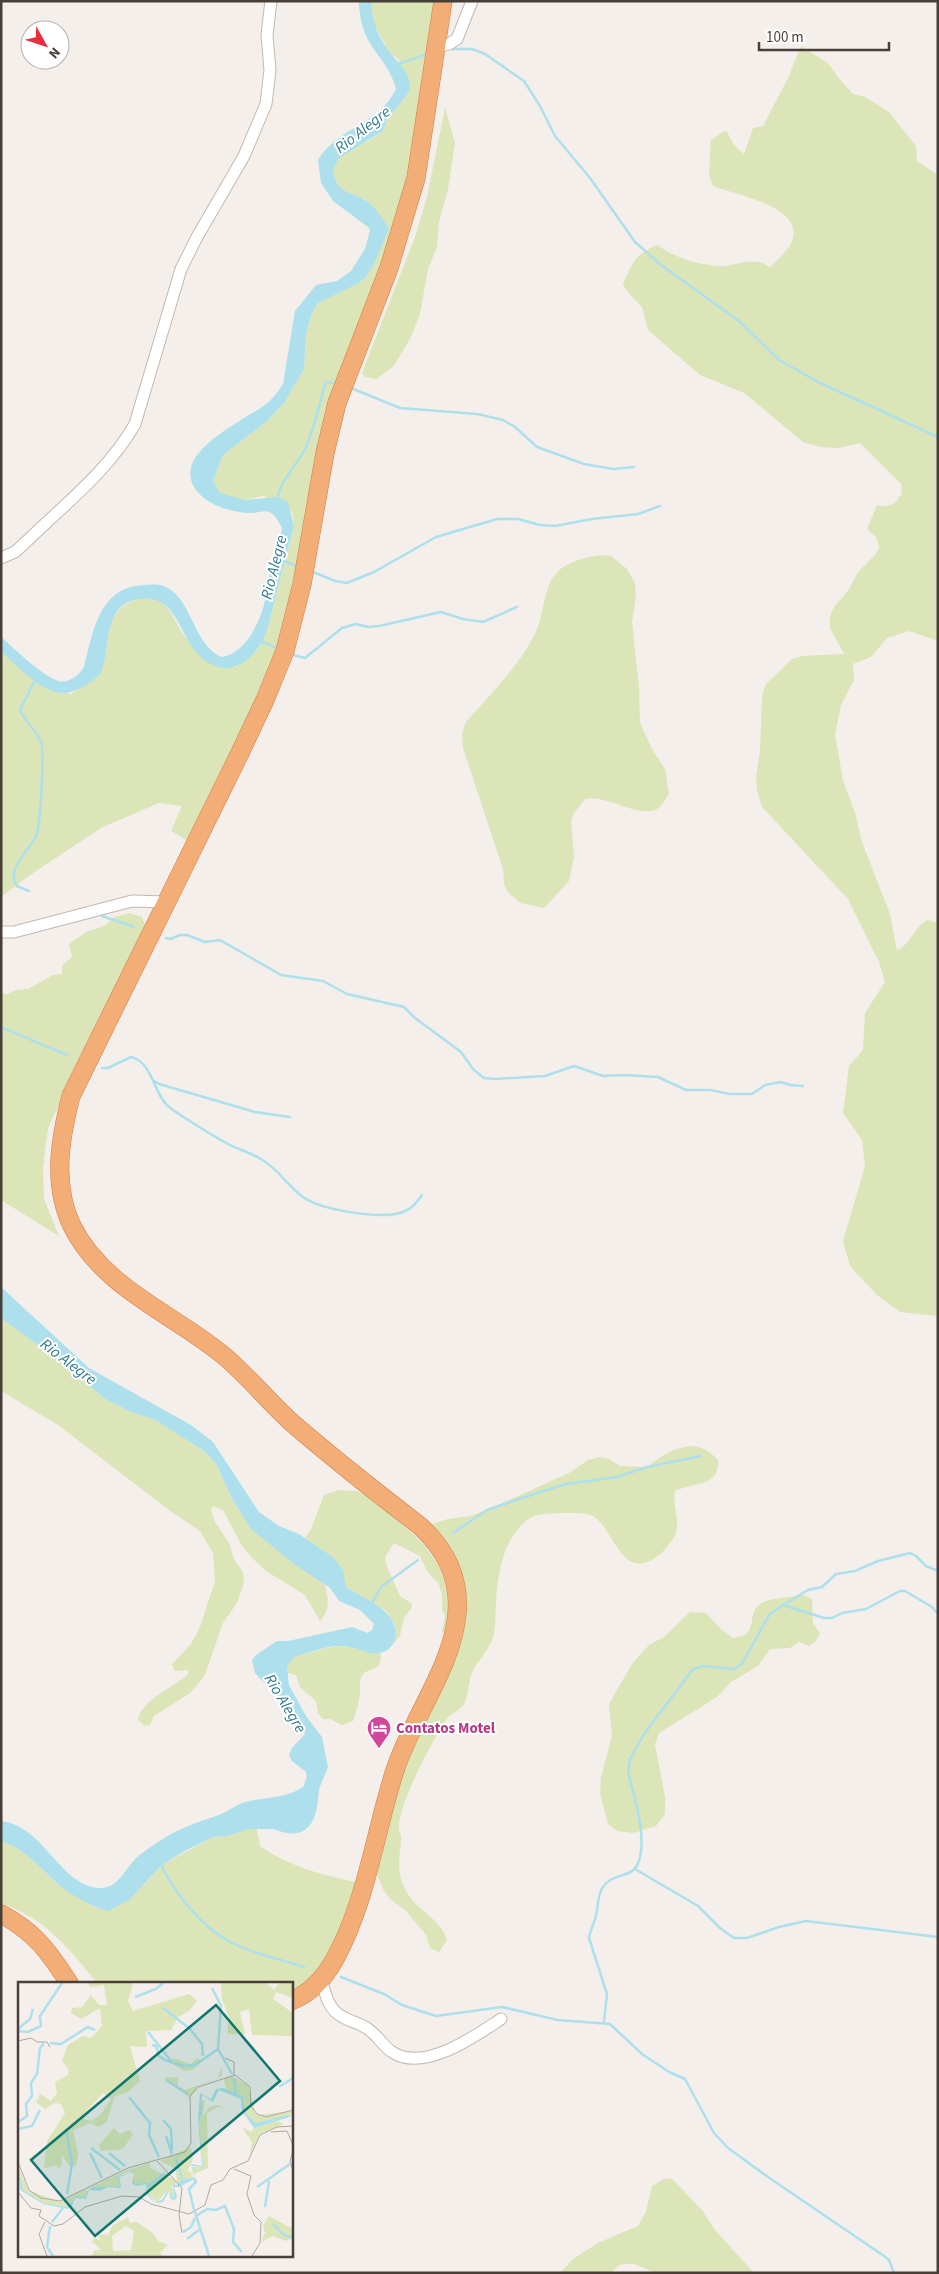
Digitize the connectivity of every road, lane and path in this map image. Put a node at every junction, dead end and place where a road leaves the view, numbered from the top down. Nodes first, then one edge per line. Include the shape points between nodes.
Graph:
1 (271, 1) edge
2 (443, 1) edge
3 (472, 1) edge
4 (436, 47) junction
5 (1, 558) edge
6 (165, 902) junction
7 (1, 932) edge
8 (1, 1914) edge
9 (321, 1978) junction
10 (68, 1982) edge
11 (292, 2000) edge
12 (501, 2019) dead end

1 - 5 street via 266,104 244,156 181,269 135,424 101,470 15,552
2 - 4 highway
3 - 4 street via 456,39
4 - 6 highway via 416,178 389,268 337,403 302,584 285,651 239,755
6 - 7 street via 132,902 14,932
6 - 9 highway via 71,1096 58,1158 72,1225 92,1257 127,1290 223,1355 302,1431 431,1537 445,1554 456,1591 457,1613 451,1643 395,1771 345,1939
8 - 10 highway via 36,1937
9 - 11 highway via 313,1988
9 - 12 street via 330,2005 336,2012 368,2029 393,2053 414,2059 457,2046

